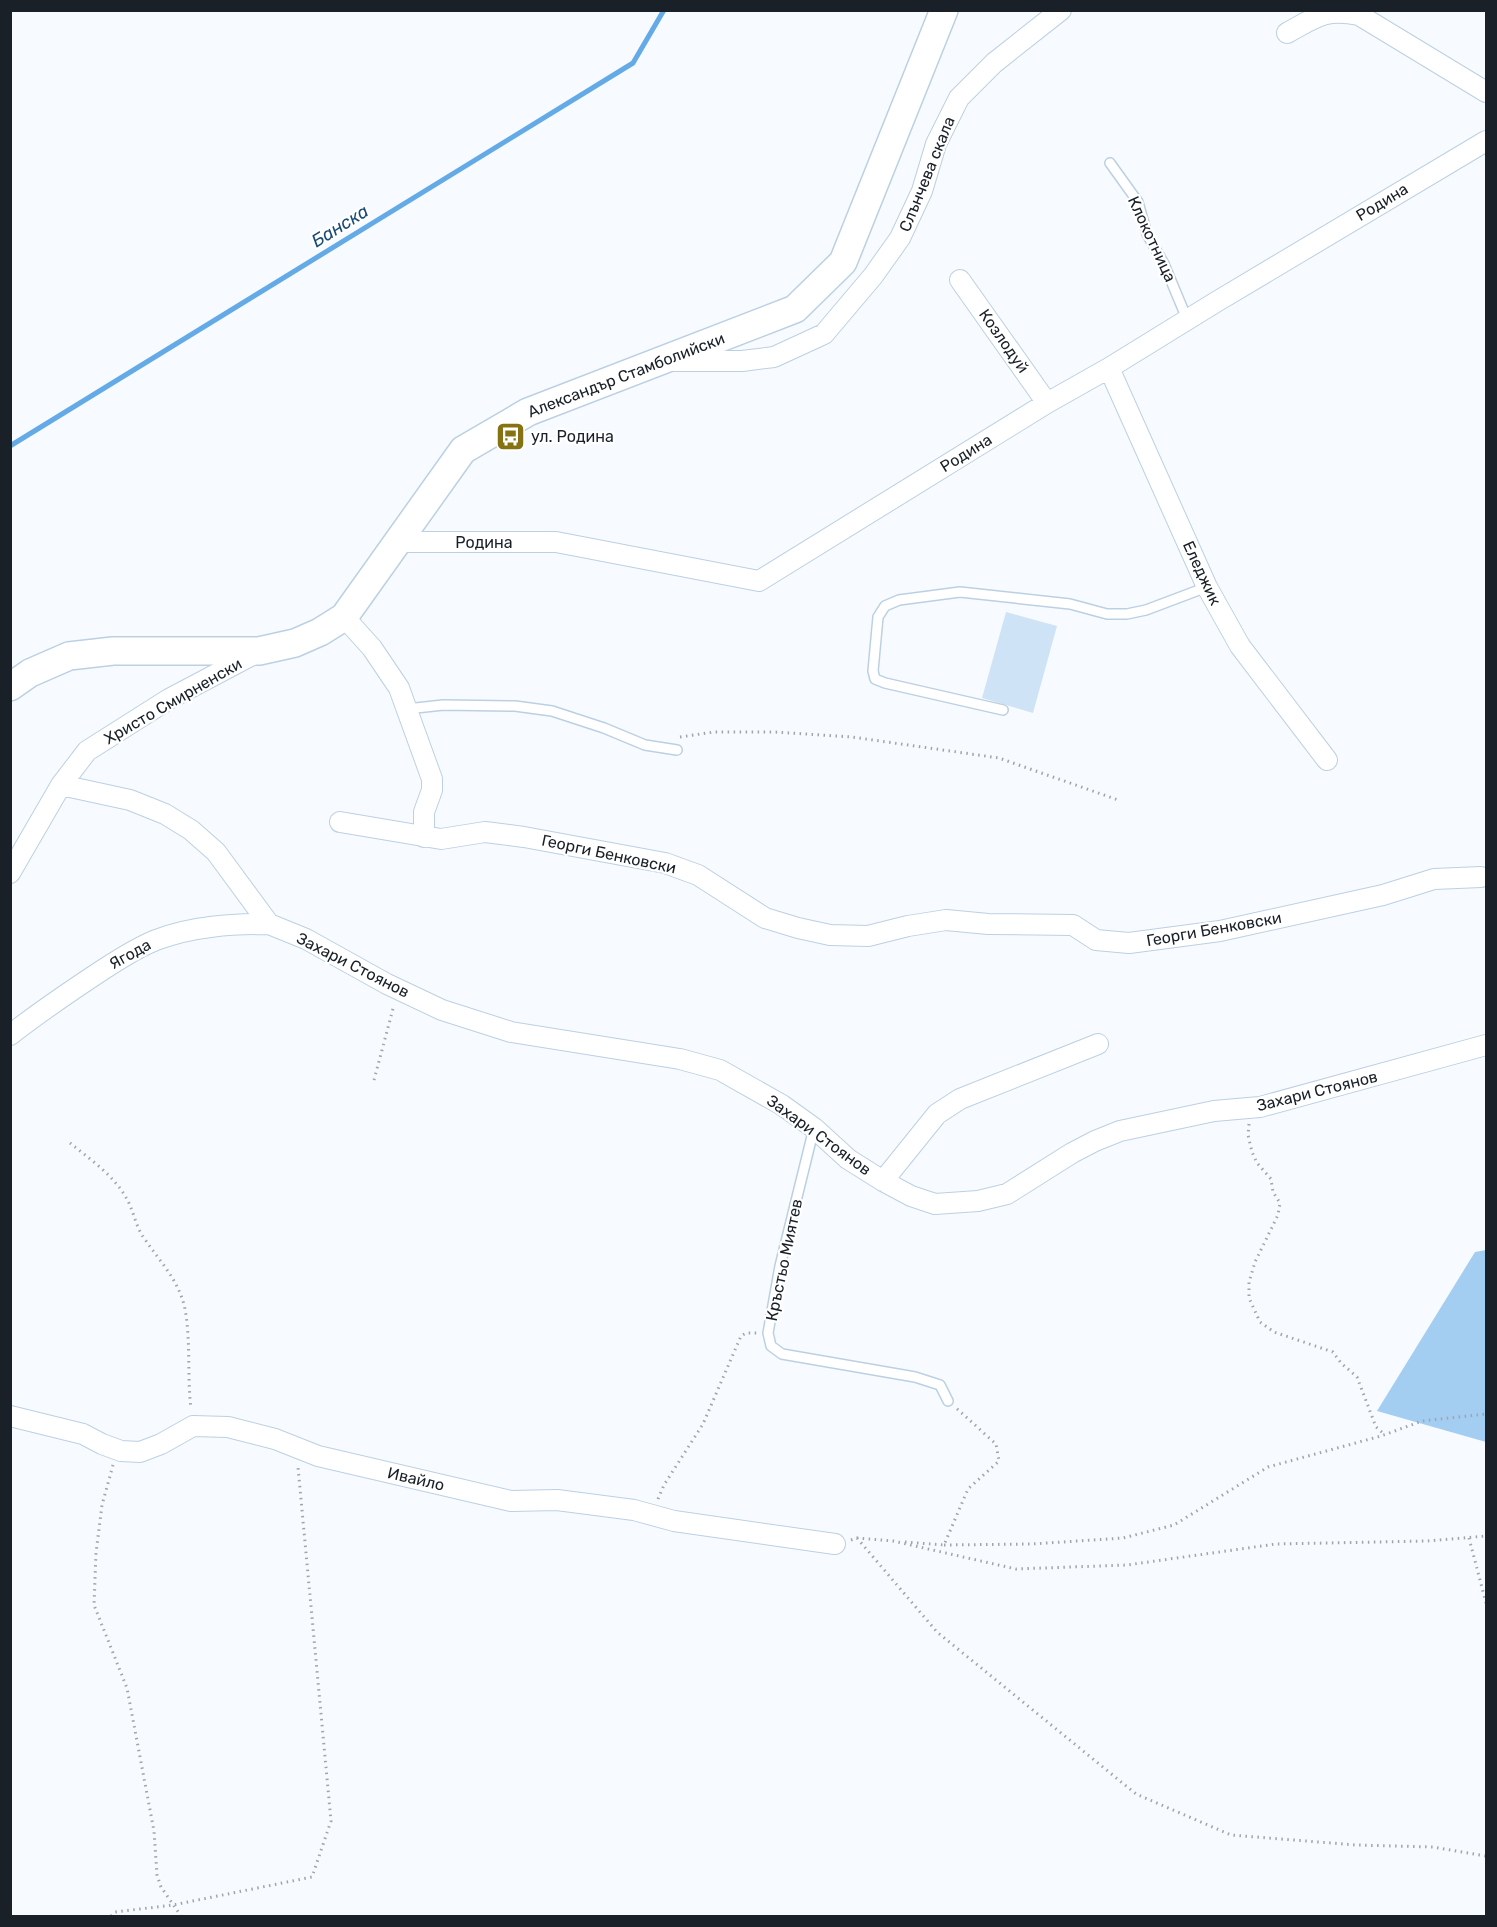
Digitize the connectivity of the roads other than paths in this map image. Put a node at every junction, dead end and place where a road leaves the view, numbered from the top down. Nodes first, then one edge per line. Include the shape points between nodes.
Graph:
1 (944, 10) edge
2 (1061, 10) edge
3 (1358, 13) edge
4 (1287, 33) dead end
5 (1486, 92) edge
6 (1486, 141) edge
7 (1110, 163) dead end
8 (960, 280) dead end
9 (1187, 319) junction
10 (660, 362) junction
11 (1109, 368) junction
12 (1047, 403) junction
13 (399, 542) junction
14 (1207, 587) junction
15 (344, 617) junction
16 (259, 651) junction
17 (10, 687) edge
18 (406, 709) junction
19 (1003, 710) dead end
20 (677, 750) dead end
21 (1327, 760) dead end
22 (61, 785) junction
23 (340, 822) dead end
24 (424, 837) junction
25 (10, 873) edge
26 (1481, 878) dead end
27 (269, 924) junction
28 (10, 1035) edge
29 (1098, 1044) dead end
30 (1486, 1046) edge
31 (814, 1128) junction
32 (883, 1181) junction
33 (948, 1401) road end
34 (10, 1416) edge
35 (835, 1544) road end

1 - 10 street, Александър Стамболийски via 843,262 795,309
2 - 10 street, Слънчева скала via 994,63 959,98 936,144 922,191 900,238 824,334 774,357
3 - 4 street via 1323,13
3 - 5 street
6 - 9 street, Родина
7 - 9 lane, Клокотница via 1138,202 1147,234
8 - 12 street, Козлодуй
9 - 11 street, Родина
10 - 13 street, Александър Стамболийски via 528,412 463,450
11 - 12 street, Родина
11 - 14 street, Еледжик
12 - 13 street, Родина via 759,580 556,542
13 - 15 street, Александър Стамболийски
14 - 19 lane via 1127,614 960,592 899,600 885,606 878,617 875,679
14 - 21 street, Еледжик via 1240,646
15 - 16 street, Александър Стамболийски via 295,643
15 - 18 street via 372,648 399,688
16 - 17 street, Александър Стамболийски via 113,651 69,656 30,673
16 - 22 street, Христо Смирненски via 169,699 87,751
18 - 20 lane via 443,705 552,711 645,745
18 - 24 street via 432,779 424,812
22 - 25 street, Христо Смирненски
22 - 27 street via 130,800 165,813 216,852
23 - 24 street, Георги Бенковски
24 - 26 street, Георги Бенковски via 441,839 485,832 665,863 698,875 765,918 830,935 868,936 946,921 1073,925 1096,940 1129,943 1220,931 1383,896 1434,879
27 - 28 street, Ягода via 195,929 157,940 53,1001
27 - 31 street, Захари Стоянов via 306,939 442,1010 511,1032 680,1059 720,1070 783,1105
29 - 32 street via 960,1099 937,1114
30 - 32 street, Захари Стоянов via 1315,1094 1120,1131 1072,1153 1007,1194 978,1201 935,1204
31 - 32 street, Захари Стоянов via 848,1159
31 - 33 lane, Кръстьо Миятев via 780,1266 768,1333 771,1346 782,1354 940,1384
34 - 35 street, Ивайло via 83,1434 114,1449 140,1452 193,1426 228,1427 275,1438 318,1456 511,1501 557,1500 634,1510 674,1521

